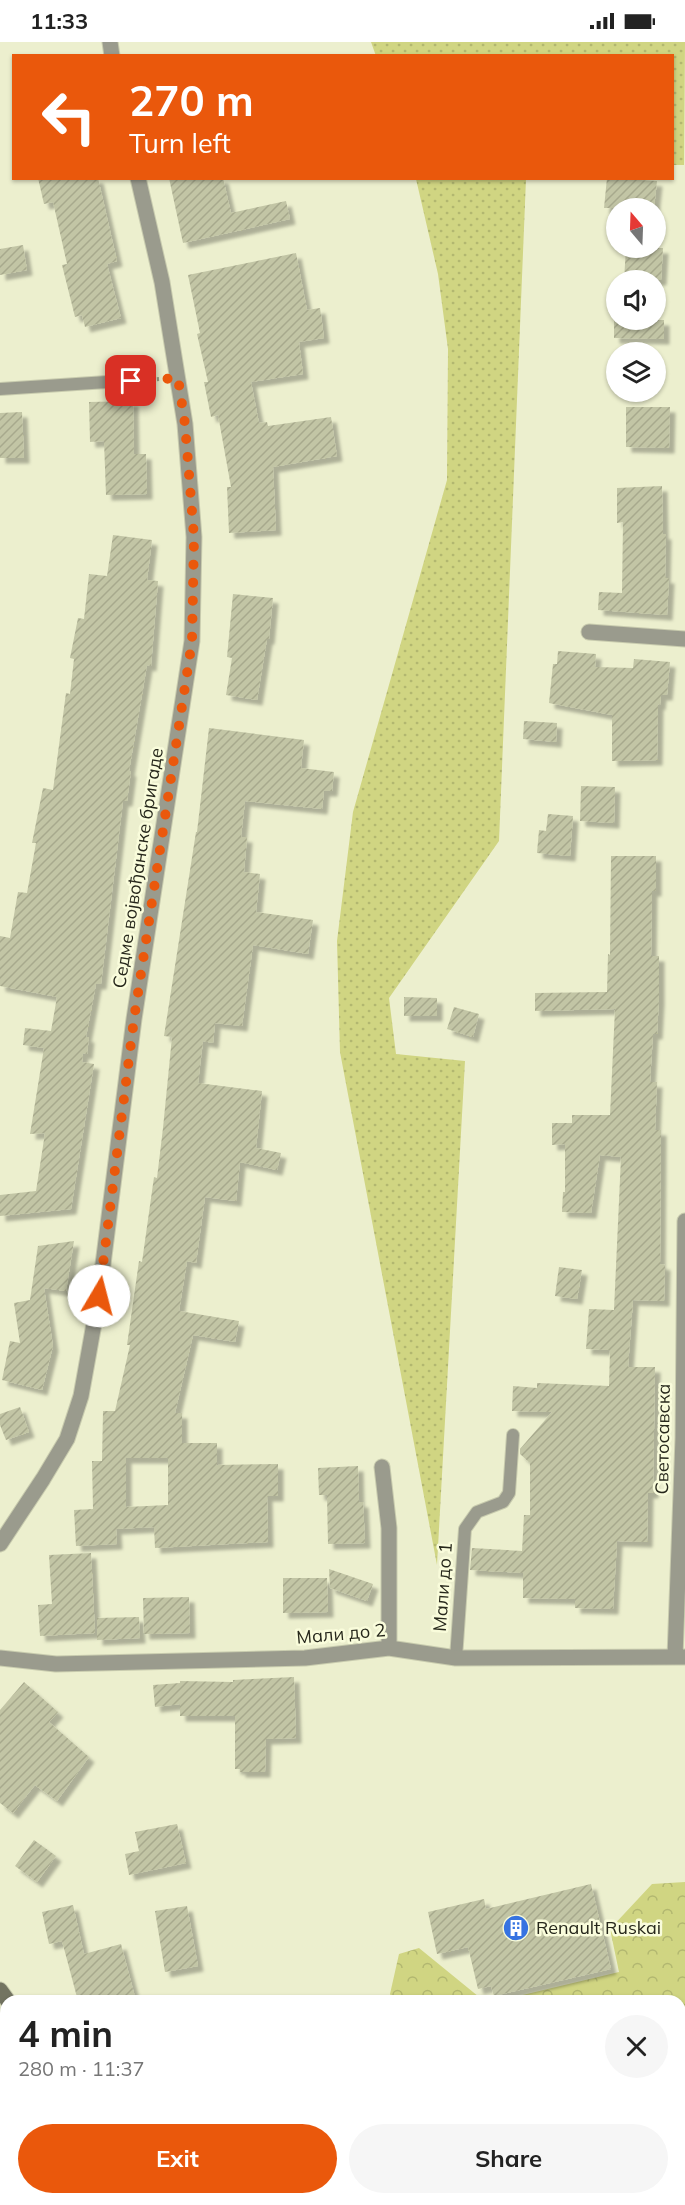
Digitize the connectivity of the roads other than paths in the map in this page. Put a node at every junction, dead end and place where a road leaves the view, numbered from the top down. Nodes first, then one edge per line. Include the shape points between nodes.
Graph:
1 (138, 180) edge
2 (107, 382) road end
3 (0, 389) edge
4 (589, 632) dead end
5 (685, 639) edge
6 (685, 1221) edge
7 (513, 1435) dead end
8 (382, 1467) dead end
9 (0, 1544) edge
10 (389, 1648) junction
11 (680, 1657) edge
12 (0, 1658) edge
13 (456, 1658) junction

1 - 9 street, Седме војвођанске бригаде via 162,282 185,424 194,537 192,641 134,1019 99,1296 81,1396 67,1438
2 - 3 lane
4 - 5 street
6 - 11 street, Светосавска
7 - 13 lane, Мали до 1 via 509,1492 503,1502 477,1512 465,1529
8 - 10 street via 389,1528
10 - 12 street, Мали до 2 via 305,1658 56,1664
10 - 13 street, Мали до 2
11 - 13 street, Мали до 2

